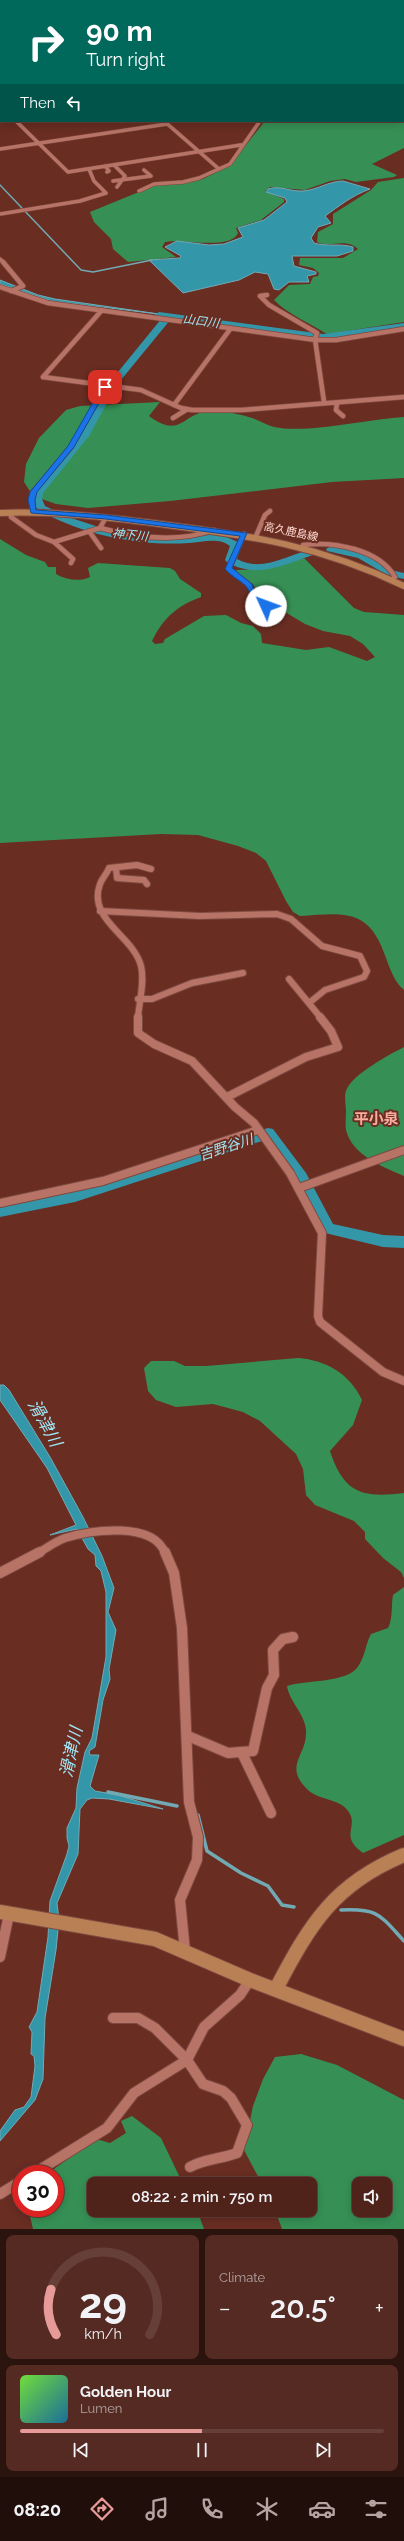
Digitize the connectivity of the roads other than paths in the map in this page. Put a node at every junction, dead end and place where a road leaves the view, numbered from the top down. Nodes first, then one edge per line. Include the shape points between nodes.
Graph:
1 (17, 122) edge
2 (166, 122) edge
3 (259, 122) edge
4 (38, 143) junction
5 (241, 145) junction
6 (0, 149) edge
7 (199, 152) junction
8 (114, 165) junction
9 (105, 166) junction
10 (89, 169) junction
11 (219, 169) junction
12 (144, 170) dead end
13 (106, 172) dead end
14 (141, 177) junction
15 (122, 180) junction
16 (113, 181) dead end
17 (150, 184) junction
18 (117, 187) dead end
19 (139, 191) dead end
20 (0, 214) edge
21 (0, 259) edge
22 (0, 287) edge
23 (11, 291) junction
24 (267, 295) dead end
25 (102, 310) junction
26 (231, 328) junction
27 (404, 329) edge
28 (316, 338) junction
29 (109, 387) junction
30 (404, 397) edge
31 (324, 402) junction
32 (337, 403) junction
33 (174, 405) junction
34 (186, 410) junction
35 (344, 416) dead end
36 (173, 418) dead end
37 (270, 511) dead end
38 (0, 512) edge
39 (11, 512) junction
40 (33, 512) junction
41 (106, 517) junction
42 (95, 529) junction
43 (214, 530) junction
44 (244, 534) junction
45 (256, 536) junction
46 (54, 542) junction
47 (302, 545) junction
48 (101, 548) dead end
49 (72, 563) dead end
50 (393, 575) junction
51 (404, 586) edge
52 (266, 606) dead end
53 (116, 868) junction
54 (151, 869) dead end
55 (147, 884) dead end
56 (100, 911) junction
57 (243, 973) dead end
58 (289, 979) dead end
59 (138, 999) junction
60 (309, 1003) junction
61 (227, 1097) junction
62 (260, 1133) junction
63 (404, 1150) edge
64 (303, 1186) junction
65 (0, 1203) edge
66 (404, 1382) edge
67 (0, 1572) edge
68 (293, 1637) dead end
69 (188, 1736) junction
70 (243, 1755) junction
71 (270, 1813) dead end
72 (404, 1855) edge
73 (5, 1913) edge
74 (185, 1951) junction
75 (0, 1957) edge
76 (250, 1980) junction
77 (276, 1989) junction
78 (113, 2018) dead end
79 (404, 2039) edge
80 (187, 2060) junction
81 (48, 2165) edge
82 (190, 2167) dead end
83 (12, 2187) edge
84 (0, 2194) edge

1 - 4 street
2 - 4 street
2 - 7 street
3 - 5 street
4 - 6 street
4 - 10 street via 66,172
5 - 7 street
5 - 11 street via 232,162
7 - 8 street
7 - 11 street
8 - 9 street
8 - 15 street via 125,176
9 - 10 street
9 - 13 street via 109,171
10 - 20 street via 94,182 106,193 80,201
11 - 17 street via 184,182
12 - 14 street via 151,176
14 - 15 street
14 - 17 street
15 - 16 street
15 - 18 street
17 - 19 street via 146,189
21 - 23 street via 23,286
22 - 23 street
23 - 25 street via 40,301
24 - 28 street via 260,296 265,304 286,313
25 - 26 street
25 - 29 street via 43,377
26 - 28 street
26 - 33 street
27 - 28 street via 336,340
28 - 31 street
29 - 33 street via 148,392
29 - 40 street via 71,447 33,492
30 - 32 street
31 - 32 street
31 - 34 street via 242,410
32 - 35 street via 336,410
33 - 34 street
34 - 36 street
37 - 45 street via 265,515
38 - 39 main road, 高久鹿島線
39 - 40 main road, 高久鹿島線
39 - 46 street via 11,517 17,522 36,535
40 - 41 main road, 高久鹿島線
41 - 42 street
41 - 43 main road, 高久鹿島線
42 - 43 street via 186,538 204,535
42 - 46 street
42 - 48 street
43 - 44 main road, 高久鹿島線
44 - 45 main road, 高久鹿島線
44 - 52 street via 229,569 249,585 252,594
45 - 47 main road, 高久鹿島線
46 - 49 street via 72,559
47 - 50 main road, 高久鹿島線
47 - 50 street via 318,543 363,553
50 - 51 main road, 高久鹿島線
53 - 54 street via 137,865
53 - 55 street via 117,878 144,880
53 - 56 street via 109,868 100,884
56 - 59 street via 103,918 135,948 142,967
56 - 60 street via 200,916 277,914 292,919 322,946 360,956 367,971 364,977 325,990
57 - 59 street via 192,983 152,999
58 - 60 street
59 - 61 street via 138,1033 154,1044 192,1061
60 - 61 street via 331,1031 338,1047 306,1057
61 - 62 street via 254,1123
62 - 64 street
62 - 65 street via 102,1181
63 - 64 street
64 - 66 street via 322,1233 318,1316 320,1322 383,1372
67 - 69 street via 69,1538 100,1532 118,1529 139,1532 158,1542 174,1573 182,1628
68 - 70 street via 282,1640 273,1650 274,1679 267,1688 253,1751
69 - 70 street via 212,1748
69 - 74 street via 188,1802 198,1837 198,1851 180,1900
70 - 71 street
72 - 77 main road via 363,1873 340,1890 324,1907 306,1934
73 - 74 main road via 148,1938
73 - 75 street
74 - 76 main road
76 - 77 main road
76 - 80 street via 242,1994 204,2027 193,2053
77 - 79 main road
78 - 80 street via 138,2018 155,2028
80 - 81 street via 138,2090 107,2128
80 - 82 street via 203,2084 223,2091 231,2098 247,2125 237,2153 217,2160 202,2160
83 - 84 street

